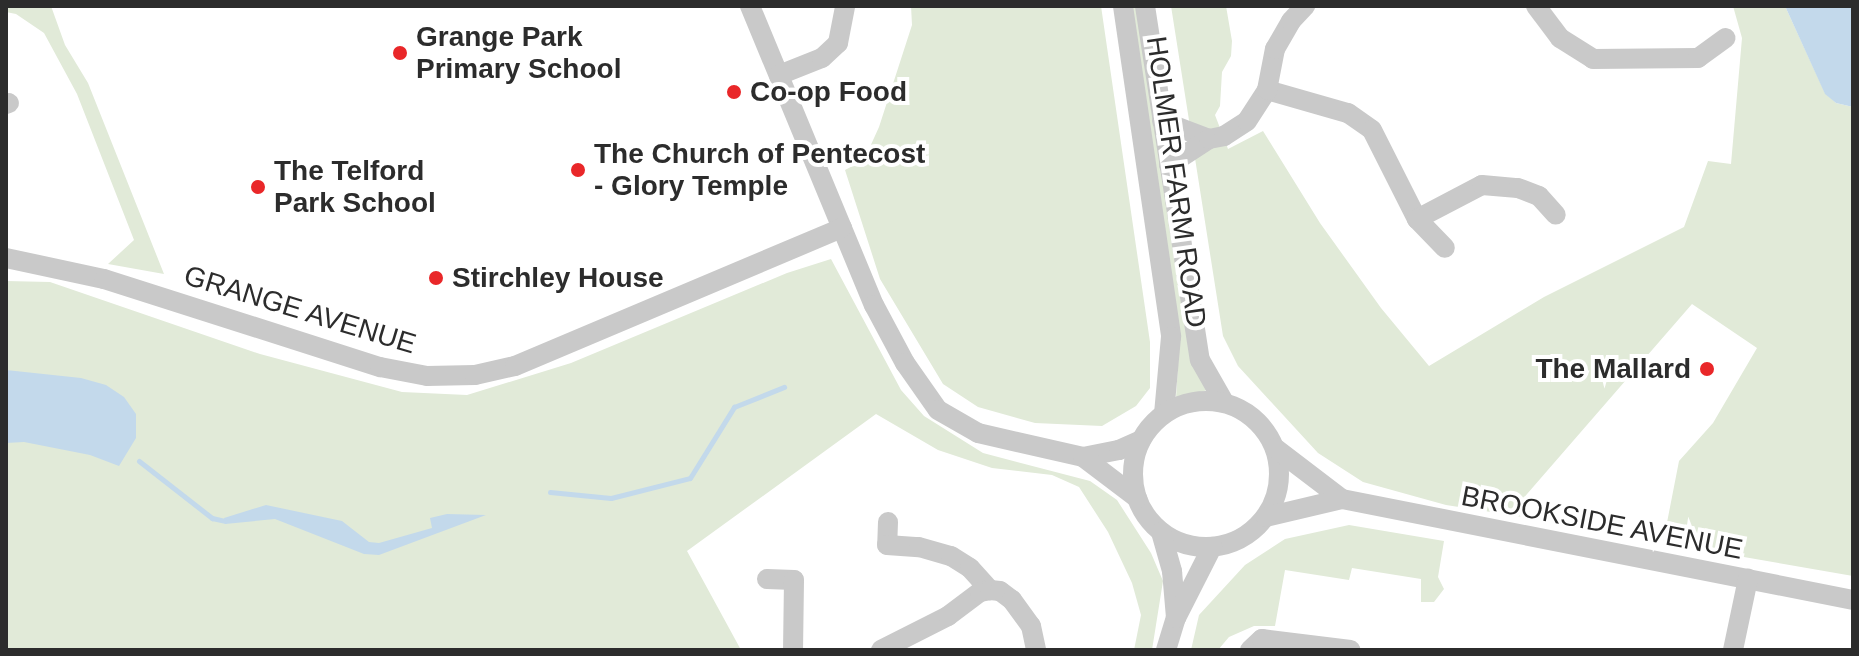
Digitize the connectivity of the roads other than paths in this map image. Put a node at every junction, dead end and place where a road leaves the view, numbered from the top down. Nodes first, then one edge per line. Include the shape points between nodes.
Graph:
1 (750, 6) edge
2 (845, 6) edge
3 (1123, 6) edge
4 (1145, 6) edge
5 (1305, 6) edge
6 (1536, 6) edge
7 (1726, 38) dead end
8 (779, 75) junction
9 (1267, 90) junction
10 (1162, 121) junction
11 (1209, 139) junction
12 (1169, 165) junction
13 (1556, 215) dead end
14 (1417, 219) junction
15 (842, 228) junction
16 (1445, 248) dead end
17 (6, 258) edge
18 (1224, 402) junction
19 (1164, 414) junction
20 (1141, 440) junction
21 (1275, 448) junction
22 (1083, 457) junction
23 (1137, 498) junction
24 (1342, 499) junction
25 (1266, 517) junction
26 (888, 522) dead end
27 (1161, 532) junction
28 (1212, 547) junction
29 (767, 579) dead end
30 (1748, 579) junction
31 (990, 590) junction
32 (1853, 600) edge
33 (1176, 618) junction
34 (793, 650) edge
35 (881, 650) edge
36 (1036, 650) edge
37 (1166, 650) edge
38 (1250, 650) edge
39 (1350, 650) edge
40 (1733, 650) edge

1 - 8 street
2 - 8 street via 838,43 822,58
3 - 19 street, HOLMER FARM ROAD via 1171,337
4 - 10 street, HOLMER FARM ROAD
5 - 9 street via 1275,49
6 - 7 street via 1560,38 1593,59 1698,58
8 - 15 street
9 - 11 street via 1247,121
9 - 14 street via 1348,113 1372,130
10 - 11 street
10 - 12 street, HOLMER FARM ROAD
11 - 12 street
12 - 18 street, HOLMER FARM ROAD via 1200,360
13 - 14 street via 1539,196 1482,185
14 - 16 street
15 - 17 street, GRANGE AVENUE via 515,366 475,375 427,376 380,367 104,279
15 - 22 street via 874,305 938,410 978,433
18 - 19 street via 1183,404
18 - 21 street via 1246,411 1264,427
19 - 20 street
20 - 22 street
20 - 23 street via 1134,469
21 - 24 street, BROOKSIDE AVENUE
21 - 25 street via 1279,483
22 - 23 street
23 - 27 street
24 - 25 street, BROOKSIDE AVENUE
24 - 30 street, BROOKSIDE AVENUE
25 - 28 street via 1243,538
26 - 31 street via 887,545 951,556
27 - 28 street via 1180,543
27 - 33 street via 1172,571
28 - 33 street
29 - 34 street via 794,580
30 - 32 street, BROOKSIDE AVENUE
30 - 40 street
31 - 35 street
31 - 36 street via 1012,600 1031,626
33 - 37 street
38 - 39 street via 1262,639

